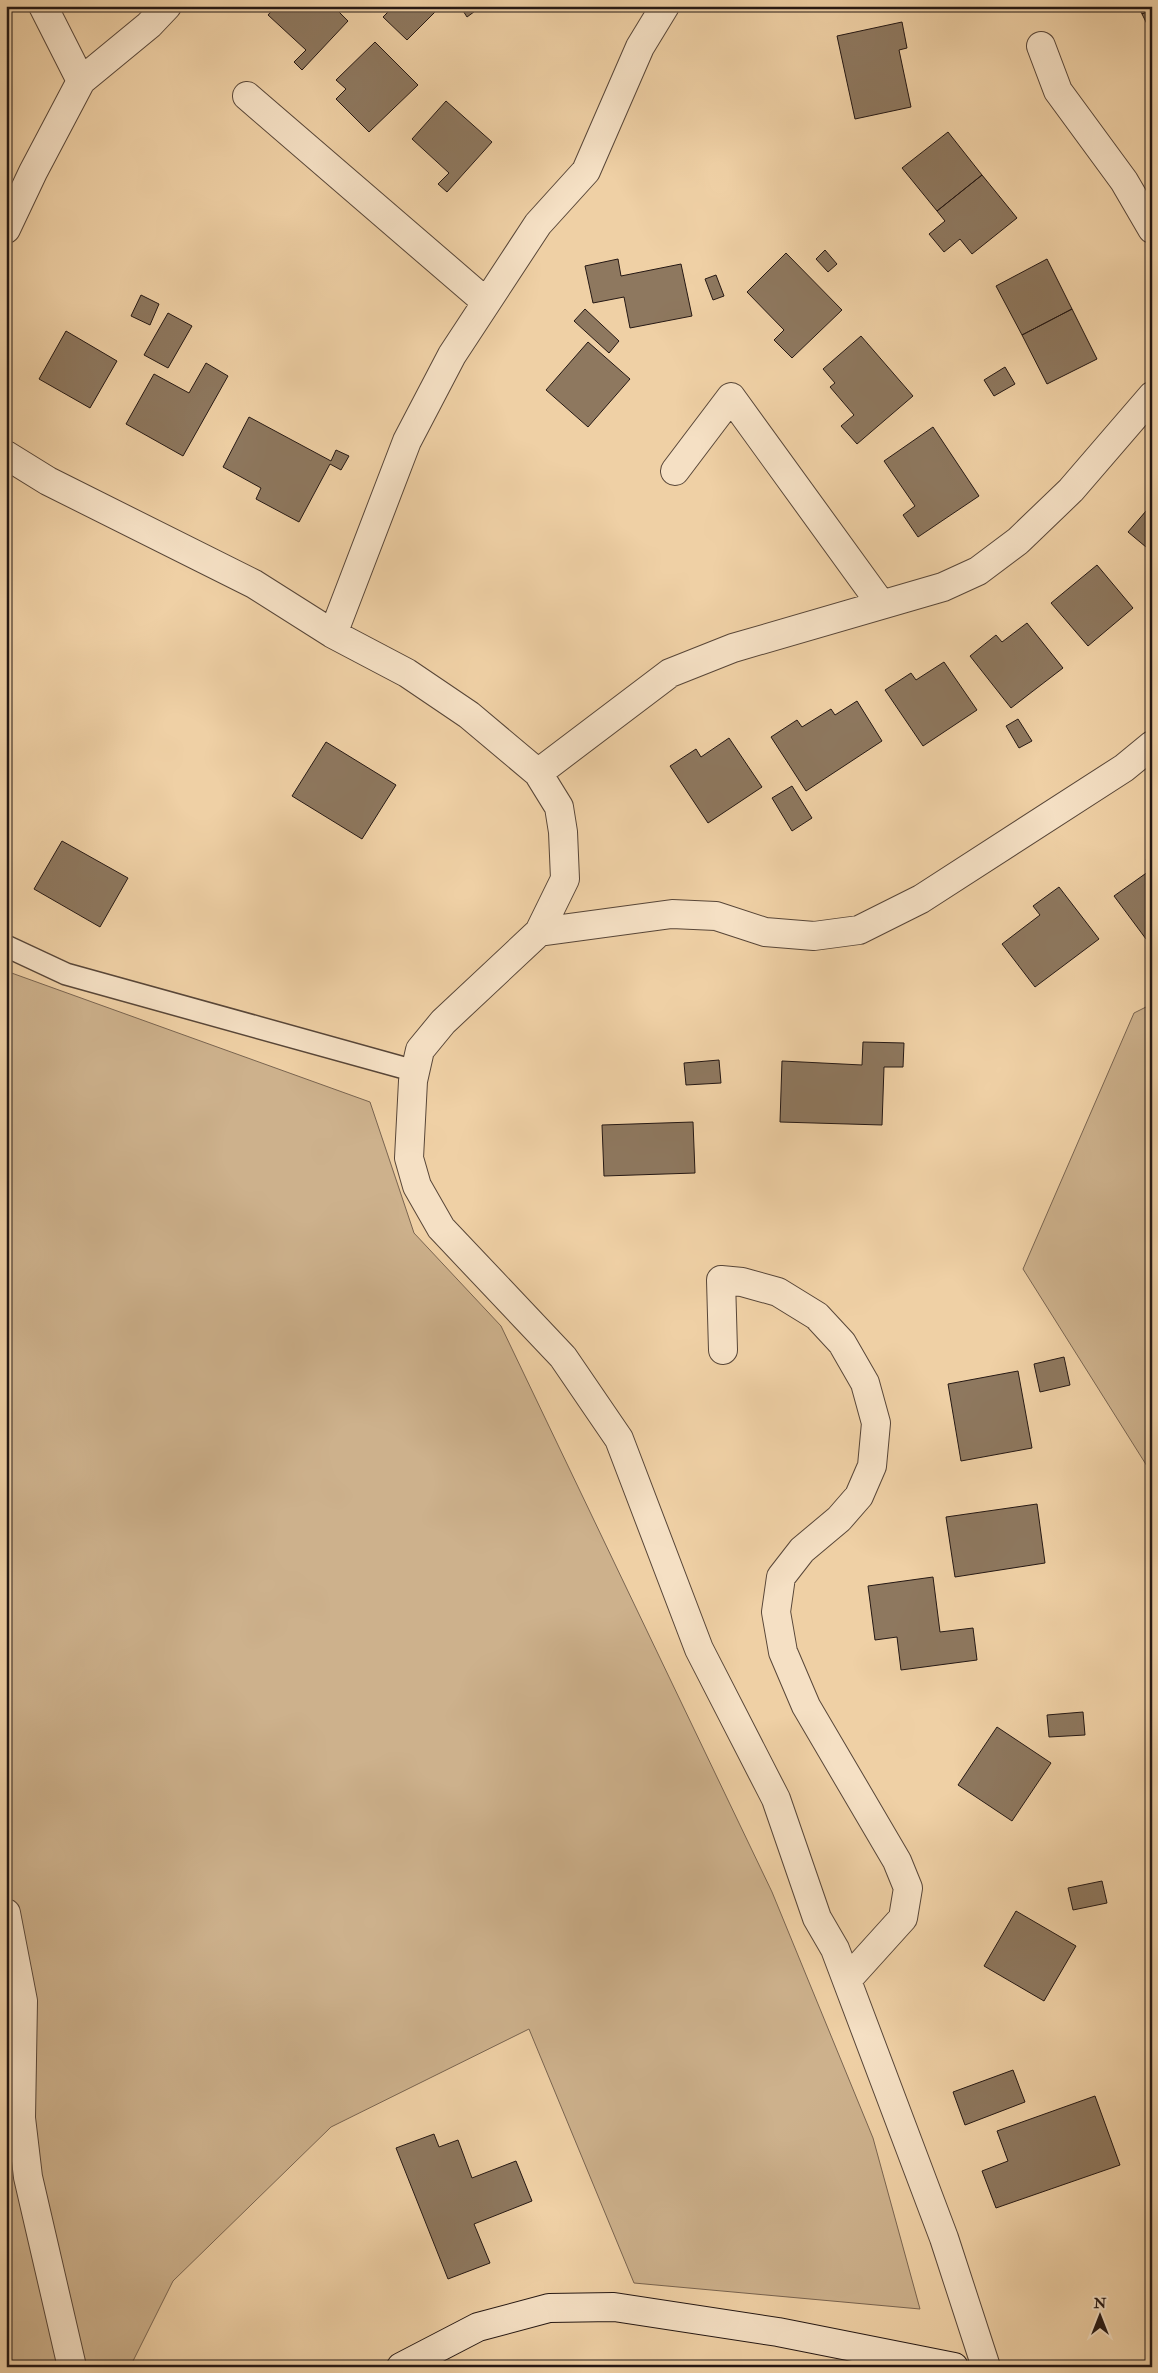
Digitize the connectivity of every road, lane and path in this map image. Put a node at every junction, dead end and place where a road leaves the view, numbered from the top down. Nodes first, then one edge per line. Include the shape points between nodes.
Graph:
1 (43, 6) edge
2 (167, 6) edge
3 (666, 6) edge
4 (1041, 46) dead end
5 (81, 81) junction
6 (247, 96) dead end
7 (6, 229) edge
8 (1152, 229) edge
9 (486, 302) junction
10 (1152, 396) edge
11 (6, 455) edge
12 (675, 471) dead end
13 (881, 604) junction
14 (333, 634) junction
15 (1152, 745) edge
16 (538, 773) junction
17 (539, 932) junction
18 (6, 946) edge
19 (415, 1071) junction
20 (723, 1350) dead end
21 (6, 1912) edge
22 (847, 1980) junction
23 (72, 2367) edge
24 (400, 2367) edge
25 (954, 2367) edge
26 (986, 2367) edge

1 - 5 street
2 - 5 street
3 - 9 street via 640,47 586,171 538,224
4 - 8 street via 1058,91 1124,181
5 - 7 street
6 - 9 street
9 - 14 street via 452,355 407,441
10 - 13 street via 1071,490 1018,541 978,572 943,587
11 - 14 street via 48,481 254,584
12 - 13 street via 731,397
13 - 16 street via 733,648 670,674
14 - 16 street via 407,674 453,705
15 - 17 street via 1124,768 921,899 860,930 814,936 785,934 765,932 716,916 672,914
16 - 17 street via 559,807 565,879
17 - 19 street via 443,1022 420,1050
18 - 19 lane via 66,974
19 - 22 street via 408,1158 417,1186 441,1228 563,1357 619,1439 700,1649 776,1799 817,1918 835,1949
20 - 22 street via 721,1280 778,1292 817,1316 842,1344 865,1383 876,1423 872,1466 860,1496 839,1519 802,1550 781,1577 776,1612 783,1652 806,1706 897,1861 908,1888 903,1918
21 - 23 street via 23,2001 21,2118 28,2176
22 - 26 street via 944,2238
24 - 25 street via 478,2327 549,2308 604,2307 778,2332

